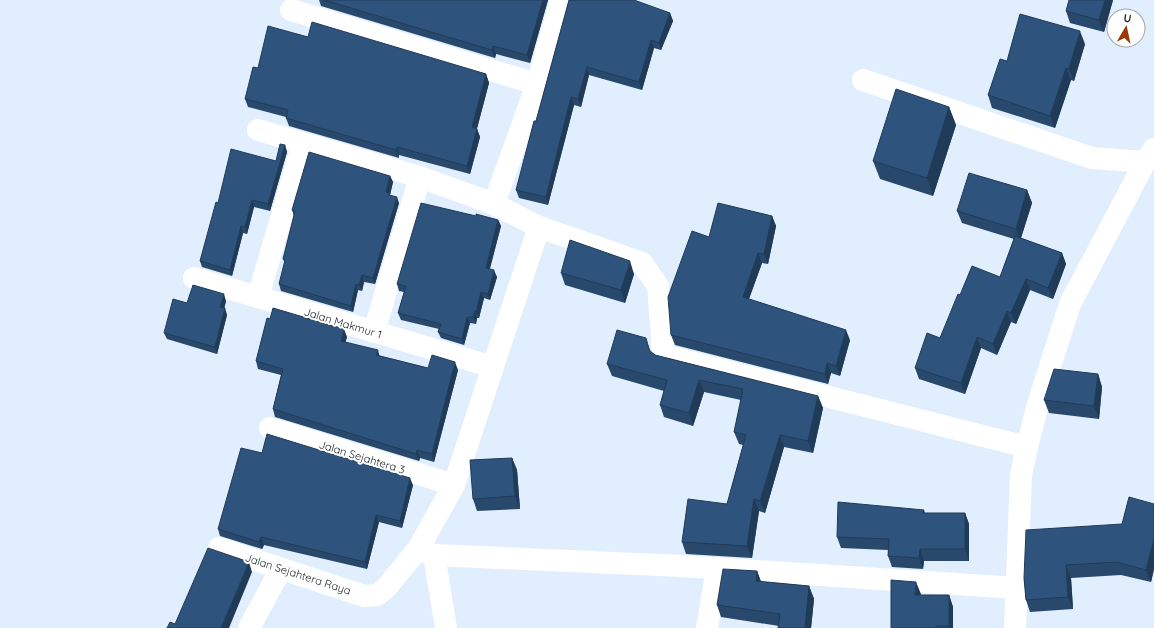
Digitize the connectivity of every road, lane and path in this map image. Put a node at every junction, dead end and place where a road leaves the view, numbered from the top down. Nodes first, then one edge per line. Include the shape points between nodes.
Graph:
1 (561, 0) edge
2 (291, 10) dead end
3 (863, 80) dead end
4 (537, 84) junction
5 (258, 130) dead end
6 (303, 143) junction
7 (1149, 155) edge
8 (420, 177) junction
9 (494, 204) junction
10 (539, 227) junction
11 (194, 278) dead end
12 (258, 297) junction
13 (374, 332) junction
14 (493, 367) junction
15 (270, 428) dead end
16 (1026, 448) junction
17 (454, 485) junction
18 (219, 548) dead end
19 (426, 552) junction
20 (718, 568) junction
21 (281, 569) junction
22 (1017, 588) junction
23 (249, 628) edge
24 (446, 628) edge
25 (707, 628) edge
26 (1015, 628) edge

1 - 4 street
2 - 4 street
3 - 7 street via 1092,158
4 - 9 street
5 - 6 street
6 - 8 street
6 - 12 street
7 - 16 street via 1070,304
8 - 9 street
8 - 13 street
9 - 10 street
10 - 14 street
10 - 16 street via 642,263 658,286 663,355
11 - 12 street, Jalan Makmur 1
12 - 13 street, Jalan Makmur 1
13 - 14 street, Jalan Makmur 1
14 - 17 street
15 - 17 street, Jalan Sejahtera 3
16 - 22 street via 1021,475
17 - 19 street
18 - 21 street, Jalan Sejahtera Raya
19 - 20 street
19 - 21 street, Jalan Sejahtera Raya via 377,595 364,596
19 - 24 street
20 - 22 street
20 - 25 street
21 - 23 street
22 - 26 street

